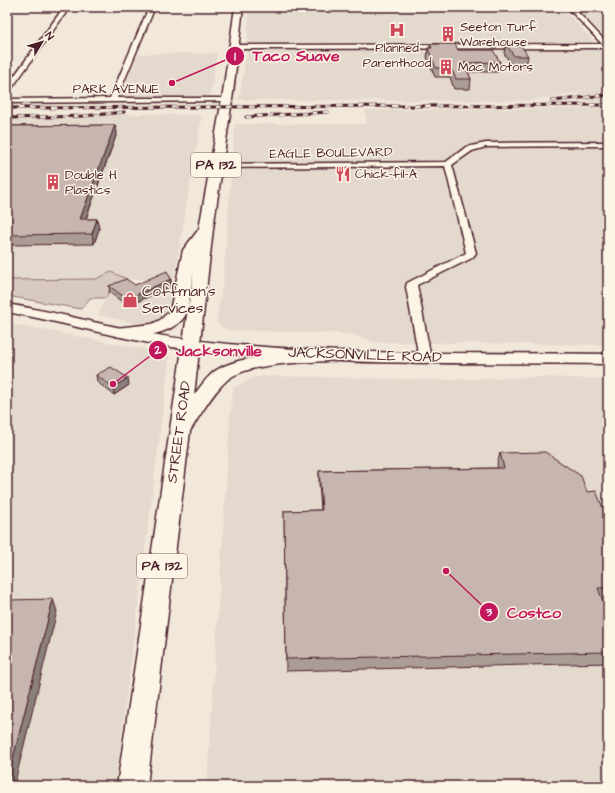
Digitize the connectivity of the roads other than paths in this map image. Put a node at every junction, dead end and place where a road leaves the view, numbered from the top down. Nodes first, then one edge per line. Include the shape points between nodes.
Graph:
1 (67, 7) edge
2 (152, 7) edge
3 (239, 7) edge
4 (570, 7) edge
5 (608, 46) edge
6 (233, 47) junction
7 (7, 91) edge
8 (226, 100) junction
9 (7, 101) edge
10 (112, 101) junction
11 (608, 144) edge
12 (448, 164) junction
13 (215, 166) junction
14 (206, 229) junction
15 (7, 308) edge
16 (122, 332) junction
17 (191, 345) junction
18 (327, 356) junction
19 (425, 358) junction
20 (608, 359) edge
21 (179, 432) junction
22 (132, 786) edge

1 - 7 street
2 - 10 street
3 - 6 main road, STREET ROAD / PA 132
4 - 5 street
5 - 6 street
6 - 8 main road, STREET ROAD / PA 132
8 - 10 street, PARK AVENUE
8 - 13 main road, STREET ROAD / PA 132
9 - 10 street, PARK AVENUE
11 - 12 street via 486,145 469,149
12 - 13 street, EAGLE BOULEVARD
12 - 19 street via 471,253 412,282
13 - 14 main road, STREET ROAD / PA 132
14 - 16 main road via 190,250 178,313 166,324 155,328
14 - 17 main road, STREET ROAD / PA 132
15 - 16 main road, JACKSONVILLE ROAD
16 - 17 main road, JACKSONVILLE ROAD
17 - 18 main road, JACKSONVILLE ROAD
17 - 21 main road, STREET ROAD / PA 132
18 - 19 main road, JACKSONVILLE ROAD
18 - 21 main road via 247,365 222,375 206,392
19 - 20 main road, JACKSONVILLE ROAD
21 - 22 main road, STREET ROAD / PA 132

